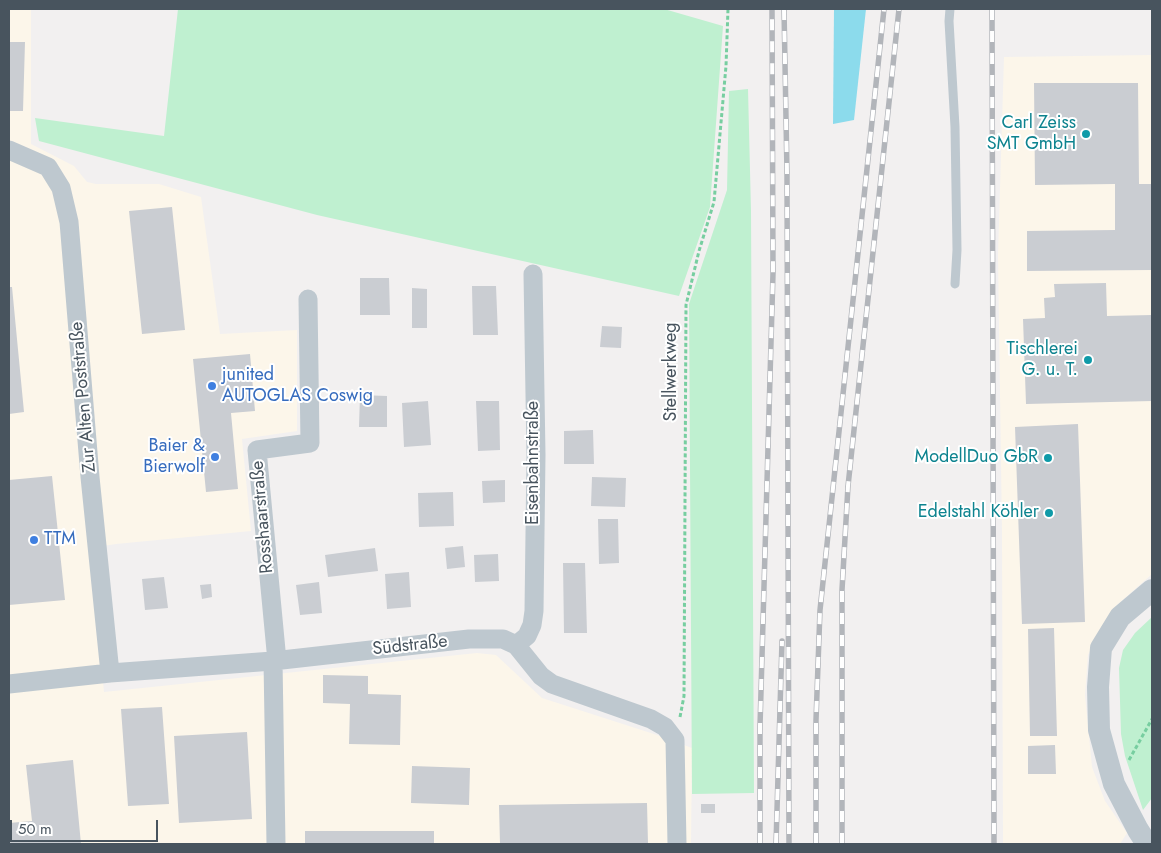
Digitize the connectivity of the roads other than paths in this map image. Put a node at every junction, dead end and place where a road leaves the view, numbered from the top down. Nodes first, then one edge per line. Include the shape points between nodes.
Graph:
1 (950, 9) edge
2 (9, 150) edge
3 (533, 274) dead end
4 (955, 284) dead end
5 (308, 299) dead end
6 (1152, 590) edge
7 (516, 645) junction
8 (275, 661) junction
9 (110, 673) junction
10 (9, 684) edge
11 (276, 844) edge
12 (677, 844) edge
13 (1148, 844) edge

1 - 4 lane via 955,127
2 - 9 street, Zur Alten Poststraße via 48,167 61,188 69,222
3 - 7 street, Eisenbahnstraße via 534,611 527,636
5 - 8 street, Rosshaarstraße via 310,442 257,450
6 - 13 street via 1120,617 1101,648 1098,687 1100,730 1114,784
7 - 8 street, Südstraße via 504,639 468,639
7 - 12 street via 541,676 552,684 665,727 675,740
8 - 9 street, Südstraße
8 - 11 street, Rosshaarstraße
9 - 10 street, Südstraße

